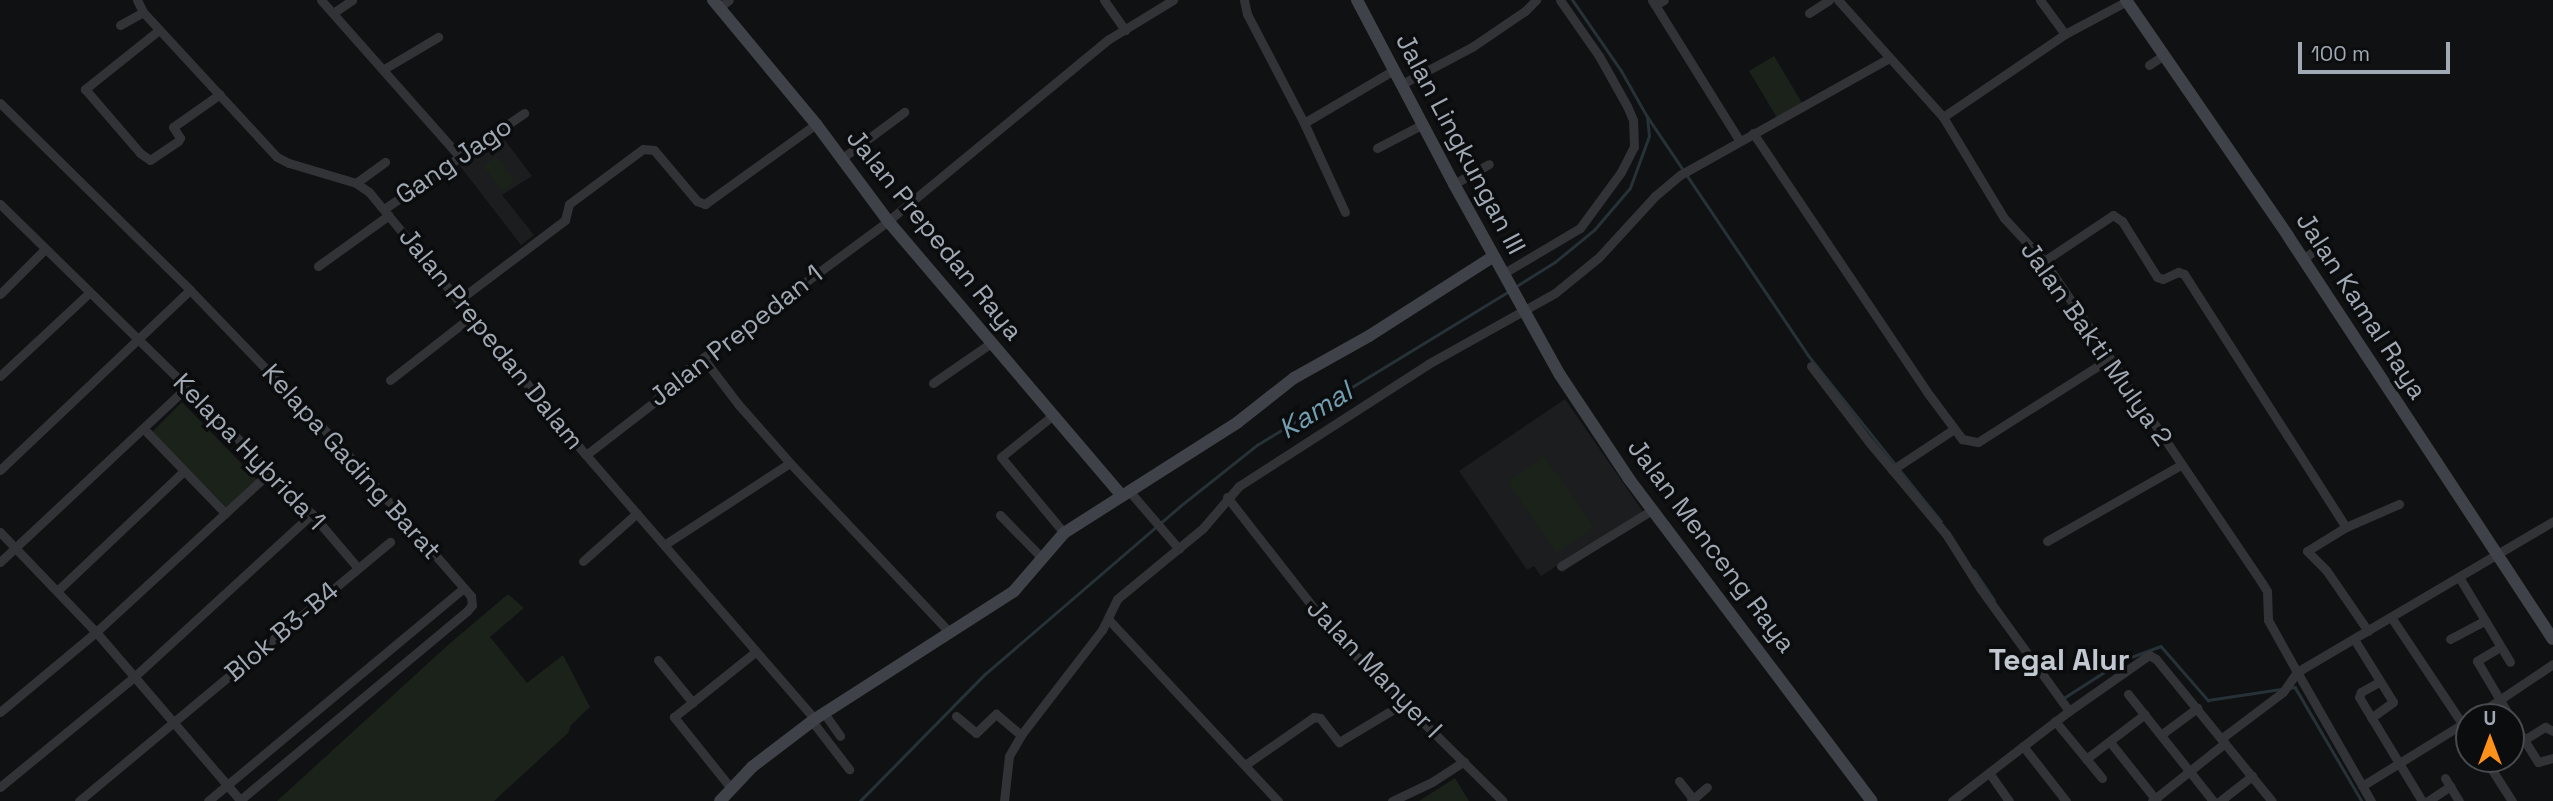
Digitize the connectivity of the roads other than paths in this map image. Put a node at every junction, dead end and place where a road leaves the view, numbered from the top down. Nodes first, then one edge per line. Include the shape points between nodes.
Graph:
1 (321, 0) edge
2 (352, 0) edge
3 (1104, 0) edge
4 (1173, 0) edge
5 (1244, 0) edge
6 (1357, 0) edge
7 (1560, 0) edge
8 (1829, 0) edge
9 (1839, 0) edge
10 (2040, 0) edge
11 (139, 1) edge
12 (2127, 1) edge
13 (721, 2) edge
14 (1535, 2) edge
15 (1657, 2) edge
16 (142, 12) junction
17 (333, 13) junction
18 (1809, 13) dead end
19 (120, 25) dead end
20 (159, 30) junction
21 (1125, 30) junction
22 (2065, 34) junction
23 (438, 37) dead end
24 (2164, 55) junction
25 (1889, 58) junction
26 (2149, 65) dead end
27 (384, 69) junction
28 (1394, 70) junction
29 (1402, 85) junction
30 (220, 94) junction
31 (0, 103) edge
32 (904, 112) dead end
33 (524, 113) dead end
34 (1943, 117) junction
35 (1304, 122) junction
36 (816, 124) junction
37 (1423, 124) junction
38 (1753, 133) junction
39 (1740, 140) junction
40 (1377, 148) dead end
41 (460, 157) junction
42 (841, 159) junction
43 (385, 162) dead end
44 (1489, 164) dead end
45 (356, 183) junction
46 (1454, 184) junction
47 (2, 210) edge
48 (386, 212) junction
49 (1345, 212) dead end
50 (888, 221) junction
51 (45, 250) junction
52 (2317, 250) dead end
53 (1494, 256) junction
54 (2303, 259) junction
55 (2044, 261) junction
56 (318, 266) dead end
57 (1506, 276) junction
58 (190, 290) junction
59 (89, 293) junction
60 (0, 294) edge
61 (459, 300) junction
62 (1521, 304) junction
63 (472, 316) junction
64 (138, 338) junction
65 (991, 343) junction
66 (703, 358) junction
67 (2109, 359) junction
68 (1811, 366) dead end
69 (0, 376) edge
70 (390, 380) dead end
71 (933, 383) dead end
72 (187, 387) junction
73 (1052, 416) junction
74 (144, 429) junction
75 (1954, 429) junction
76 (586, 455) junction
77 (790, 463) junction
78 (2181, 465) junction
79 (1895, 467) junction
80 (0, 470) edge
81 (184, 471) junction
82 (270, 472) junction
83 (1126, 494) junction
84 (1227, 497) junction
85 (2399, 505) dead end
86 (1652, 510) junction
87 (225, 513) junction
88 (637, 513) junction
89 (312, 514) junction
90 (1000, 515) dead end
91 (2553, 521) edge
92 (2346, 527) junction
93 (0, 532) edge
94 (1064, 533) junction
95 (2047, 541) dead end
96 (390, 542) dead end
97 (664, 545) junction
98 (15, 547) junction
99 (1179, 549) junction
100 (2497, 553) junction
101 (1041, 557) junction
102 (583, 561) dead end
103 (0, 562) edge
104 (1561, 566) dead end
105 (358, 568) junction
106 (2459, 577) junction
107 (464, 587) junction
108 (57, 591) junction
109 (2391, 617) junction
110 (1109, 620) junction
111 (2484, 621) junction
112 (2368, 631) junction
113 (96, 632) junction
114 (950, 633) junction
115 (2354, 639) junction
116 (2450, 639) dead end
117 (2553, 639) edge
118 (2500, 647) junction
119 (755, 652) junction
120 (657, 660) dead end
121 (2510, 662) dead end
122 (2553, 664) edge
123 (2297, 672) junction
124 (135, 676) junction
125 (2379, 682) junction
126 (2128, 694) dead end
127 (2500, 701) junction
128 (693, 702) junction
129 (1404, 703) junction
130 (2497, 703) edge
131 (2455, 707) edge
132 (2197, 708) junction
133 (2069, 711) junction
134 (0, 712) edge
135 (2145, 714) junction
136 (956, 716) dead end
137 (817, 717) junction
138 (2371, 718) junction
139 (2055, 721) junction
140 (175, 722) junction
141 (2455, 729) edge
142 (2553, 731) edge
143 (2162, 734) junction
144 (1021, 735) junction
145 (840, 736) dead end
146 (2525, 739) edge
147 (2223, 741) junction
148 (2110, 742) junction
149 (2525, 742) edge
150 (2024, 747) junction
151 (2553, 758) edge
152 (2086, 759) junction
153 (1464, 761) junction
154 (2399, 764) junction
155 (1245, 765) junction
156 (849, 769) dead end
157 (2192, 770) junction
158 (2494, 773) edge
159 (1990, 774) junction
160 (2252, 776) junction
161 (2102, 778) dead end
162 (1679, 781) dead end
163 (227, 786) junction
164 (2362, 786) junction
165 (0, 787) edge
166 (1707, 787) dead end
167 (730, 788) junction
168 (1692, 800) edge
169 (2155, 800) edge
170 (79, 801) edge
171 (208, 801) edge
172 (239, 801) edge
173 (720, 801) edge
174 (1004, 801) edge
175 (1278, 801) edge
176 (1392, 801) edge
177 (1503, 801) edge
178 (1872, 801) edge
179 (1952, 801) edge
180 (2010, 801) edge
181 (2066, 801) edge
182 (2214, 801) edge
183 (2220, 801) edge
184 (2272, 801) edge
185 (2371, 801) edge
186 (2422, 801) edge
187 (2428, 801) edge
188 (2459, 801) edge
189 (2511, 801) edge

1 - 17 street
2 - 17 street
3 - 21 street
4 - 21 street, Jalan Prepedan 1
5 - 35 street
6 - 28 street, Jalan Lingkungan III
7 - 57 street via 1627,106 1633,120 1634,147 1580,228
8 - 18 street
9 - 25 street, Jalan Bakti Mulya 2
10 - 22 street
11 - 16 street, Jalan Prepedan Dalam
12 - 22 street
12 - 24 street, Jalan Kamal Raya
13 - 36 street, Jalan Prepedan Raya
14 - 29 street via 1461,53
15 - 39 street
16 - 19 street
16 - 20 street, Jalan Prepedan Dalam
17 - 27 street
20 - 30 street, Jalan Prepedan Dalam
20 - 30 street via 85,89 140,153 150,160 178,141 173,127
21 - 50 street, Jalan Prepedan 1
22 - 34 street
23 - 27 street
24 - 26 street
24 - 54 street, Jalan Kamal Raya
25 - 34 street, Jalan Bakti Mulya 2
25 - 38 street
27 - 41 street
28 - 29 street, Jalan Lingkungan III
28 - 35 street
29 - 37 street, Jalan Lingkungan III
30 - 45 street, Jalan Prepedan Dalam via 281,159
31 - 58 street, Kelapa Gading Barat
32 - 42 street
33 - 41 street, Gang Jago
34 - 55 street, Jalan Bakti Mulya 2 via 2004,218
35 - 49 street
36 - 42 street, Jalan Prepedan Raya
36 - 61 street via 705,204 698,202 659,155 651,148 643,149 569,204 565,220
37 - 40 street
37 - 46 street, Jalan Lingkungan III
38 - 39 street
38 - 75 street
39 - 62 street via 1680,175 1655,196 1577,277
41 - 48 street, Gang Jago
42 - 50 street, Jalan Prepedan Raya
43 - 45 street
44 - 46 street
45 - 48 street, Jalan Prepedan Dalam
46 - 53 street, Jalan Lingkungan III
47 - 51 street, Kelapa Hybrida 1
48 - 56 street, Gang Jago
48 - 61 street, Jalan Prepedan Dalam
50 - 65 street, Jalan Prepedan Raya
50 - 66 street, Jalan Prepedan 1
51 - 59 street, Kelapa Hybrida 1
51 - 60 street
52 - 54 street
53 - 57 street, Jalan Lingkungan III
53 - 83 street via 1294,378 1238,422
54 - 100 street, Jalan Kamal Raya
55 - 67 street, Jalan Bakti Mulya 2
55 - 92 street via 2113,215 2122,221 2157,277 2184,274
57 - 62 street, Jalan Lingkungan III
58 - 64 street
58 - 107 street, Kelapa Gading Barat via 341,447
59 - 64 street, Kelapa Hybrida 1
59 - 69 street
61 - 63 street, Jalan Prepedan Dalam
62 - 84 street via 1318,432
62 - 86 street, Jalan Menceng Raya via 1567,386
63 - 70 street
63 - 76 street, Jalan Prepedan Dalam
64 - 72 street, Kelapa Hybrida 1
64 - 80 street
65 - 71 street
65 - 73 street, Jalan Prepedan Raya
66 - 76 street, Jalan Prepedan 1
66 - 77 street
67 - 75 street via 1978,442 1965,441
67 - 78 street, Jalan Bakti Mulya 2
68 - 79 street
72 - 74 street
72 - 82 street, Kelapa Hybrida 1
73 - 83 street, Jalan Prepedan Raya
73 - 94 street via 1000,457
74 - 81 street
74 - 98 street
75 - 79 street
76 - 88 street, Jalan Prepedan Dalam
77 - 97 street
77 - 114 street
78 - 95 street
78 - 123 street, Jalan Bakti Mulya 2 via 2263,583 2268,620
79 - 133 street
81 - 87 street
81 - 108 street
82 - 87 street
82 - 89 street, Kelapa Hybrida 1
83 - 94 street
83 - 99 street
84 - 99 street
84 - 129 street, Jalan Manyer I via 1335,635
85 - 92 street
86 - 104 street
86 - 178 street, Jalan Menceng Raya
87 - 113 street
88 - 97 street, Jalan Prepedan Dalam
88 - 102 street
89 - 105 street, Kelapa Hybrida 1
89 - 124 street
90 - 101 street
91 - 100 street
92 - 112 street via 2307,551 2326,570
93 - 98 street
94 - 101 street
96 - 105 street, Blok B3-B4
97 - 119 street, Jalan Prepedan Dalam
98 - 103 street
98 - 108 street
99 - 110 street via 1117,599
100 - 106 street
100 - 117 street, Jalan Kamal Raya
101 - 114 street via 1014,591
105 - 140 street, Blok B3-B4
106 - 109 street
106 - 111 street
107 - 163 street
107 - 172 street via 472,600 467,611
108 - 113 street
109 - 112 street
109 - 131 street
110 - 144 street
110 - 155 street
111 - 116 street
111 - 118 street
112 - 115 street
113 - 124 street
113 - 134 street
114 - 137 street
115 - 123 street
115 - 125 street
118 - 121 street
118 - 127 street via 2477,661
119 - 128 street
119 - 137 street, Jalan Prepedan Dalam
120 - 128 street
122 - 127 street
123 - 147 street via 2286,688
123 - 164 street, Jalan Bakti Mulya 2
124 - 140 street
124 - 165 street
125 - 138 street via 2359,694
125 - 138 street via 2393,705
126 - 135 street
127 - 130 street
128 - 167 street via 674,717
129 - 153 street, Jalan Manyer I
129 - 155 street via 1339,742 1314,716
132 - 133 street via 2153,655 2144,656
132 - 143 street
132 - 147 street
133 - 139 street
135 - 143 street
135 - 148 street
136 - 144 street via 976,733 996,714
137 - 145 street
137 - 156 street
137 - 167 street
138 - 154 street
139 - 150 street
139 - 152 street
140 - 163 street
140 - 170 street, Blok B3-B4
141 - 154 street
142 - 146 street via 2545,727
143 - 157 street
144 - 174 street via 1006,764
147 - 157 street
147 - 160 street
148 - 152 street
148 - 169 street
149 - 151 street via 2538,762
150 - 159 street
150 - 181 street
152 - 161 street
153 - 176 street
153 - 177 street, Jalan Manyer I
154 - 164 street
154 - 186 street
155 - 175 street
157 - 169 street
157 - 182 street
158 - 189 street
159 - 179 street
159 - 180 street
160 - 183 street
160 - 184 street
162 - 168 street
163 - 171 street
163 - 172 street
164 - 185 street, Jalan Bakti Mulya 2
166 - 168 street
167 - 173 street
187 - 188 street via 2447,782

